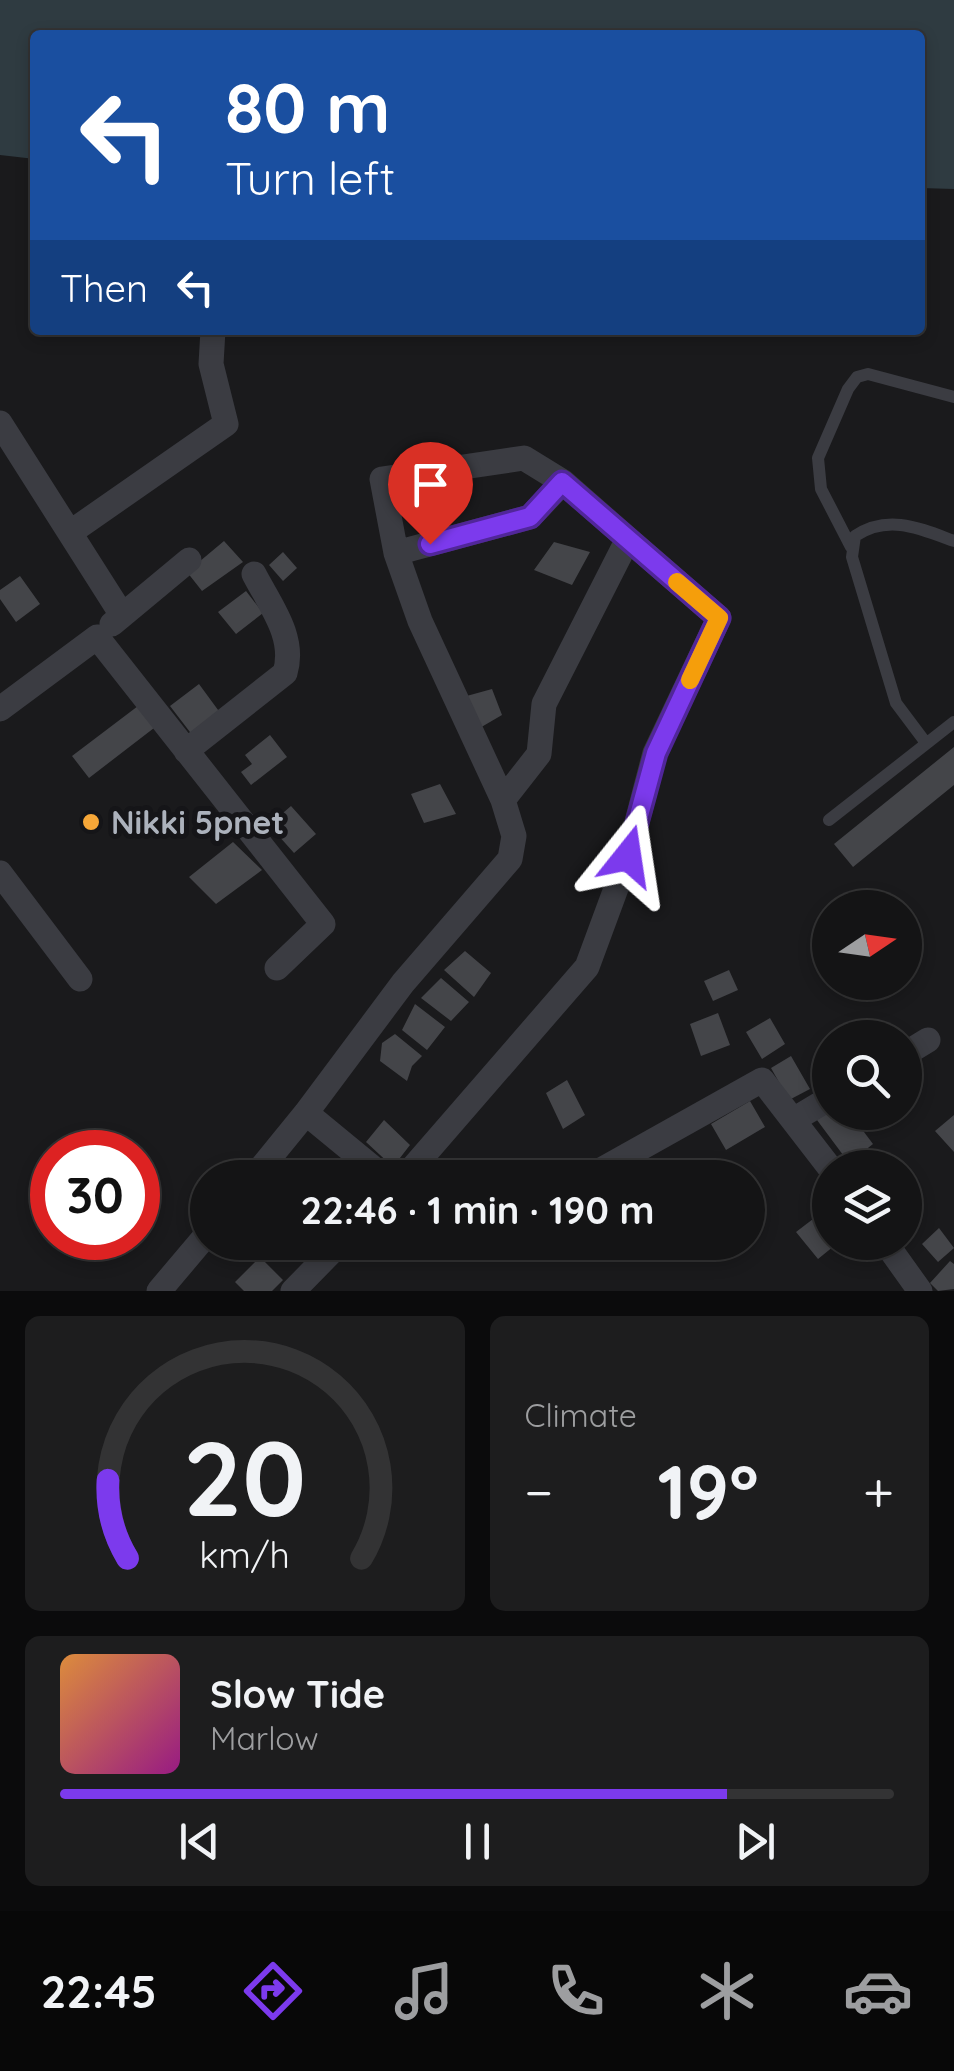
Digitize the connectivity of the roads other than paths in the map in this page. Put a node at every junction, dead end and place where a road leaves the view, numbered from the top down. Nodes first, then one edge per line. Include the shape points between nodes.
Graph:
1 (213, 335) edge
2 (954, 398) edge
3 (0, 423) edge
4 (562, 482) junction
5 (71, 532) junction
6 (628, 539) junction
7 (954, 540) edge
8 (852, 547) junction
9 (396, 553) junction
10 (189, 560) dead end
11 (254, 574) dead end
12 (122, 615) junction
13 (97, 637) junction
14 (0, 709) edge
15 (954, 722) edge
16 (926, 742) junction
17 (186, 752) junction
18 (503, 800) junction
19 (829, 820) dead end
20 (0, 873) edge
21 (277, 968) dead end
22 (80, 979) dead end
23 (928, 1040) dead end
24 (922, 1044) edge
25 (812, 1109) edge
26 (306, 1114) junction
27 (795, 1119) junction
28 (817, 1150) edge
29 (268, 1160) edge
30 (363, 1160) edge
31 (420, 1160) edge
32 (619, 1160) edge
33 (190, 1254) edge
34 (323, 1260) edge
35 (897, 1260) edge
36 (159, 1291) edge
37 (293, 1291) edge
38 (920, 1291) edge

1 - 5 street via 212,364 226,424
2 - 8 lane via 868,374 848,388 818,458 821,488
3 - 5 street
4 - 6 street
4 - 9 street via 530,517
4 - 9 street via 524,458 382,480
5 - 12 street
6 - 18 street via 544,704 539,754
6 - 31 street via 719,618 656,753 587,967
7 - 8 lane via 880,524 855,536
8 - 16 lane via 896,703
9 - 18 street via 420,621
10 - 12 street
11 - 17 street via 288,640 285,673
12 - 13 street
13 - 14 street
13 - 17 street
15 - 16 lane
16 - 19 lane
17 - 21 street via 323,924
18 - 26 street via 514,836 510,859 403,983
20 - 22 street
23 - 24 street
25 - 27 street
26 - 29 street
26 - 30 street
27 - 28 street
27 - 32 street via 762,1080
33 - 36 street
34 - 37 street
35 - 38 street

